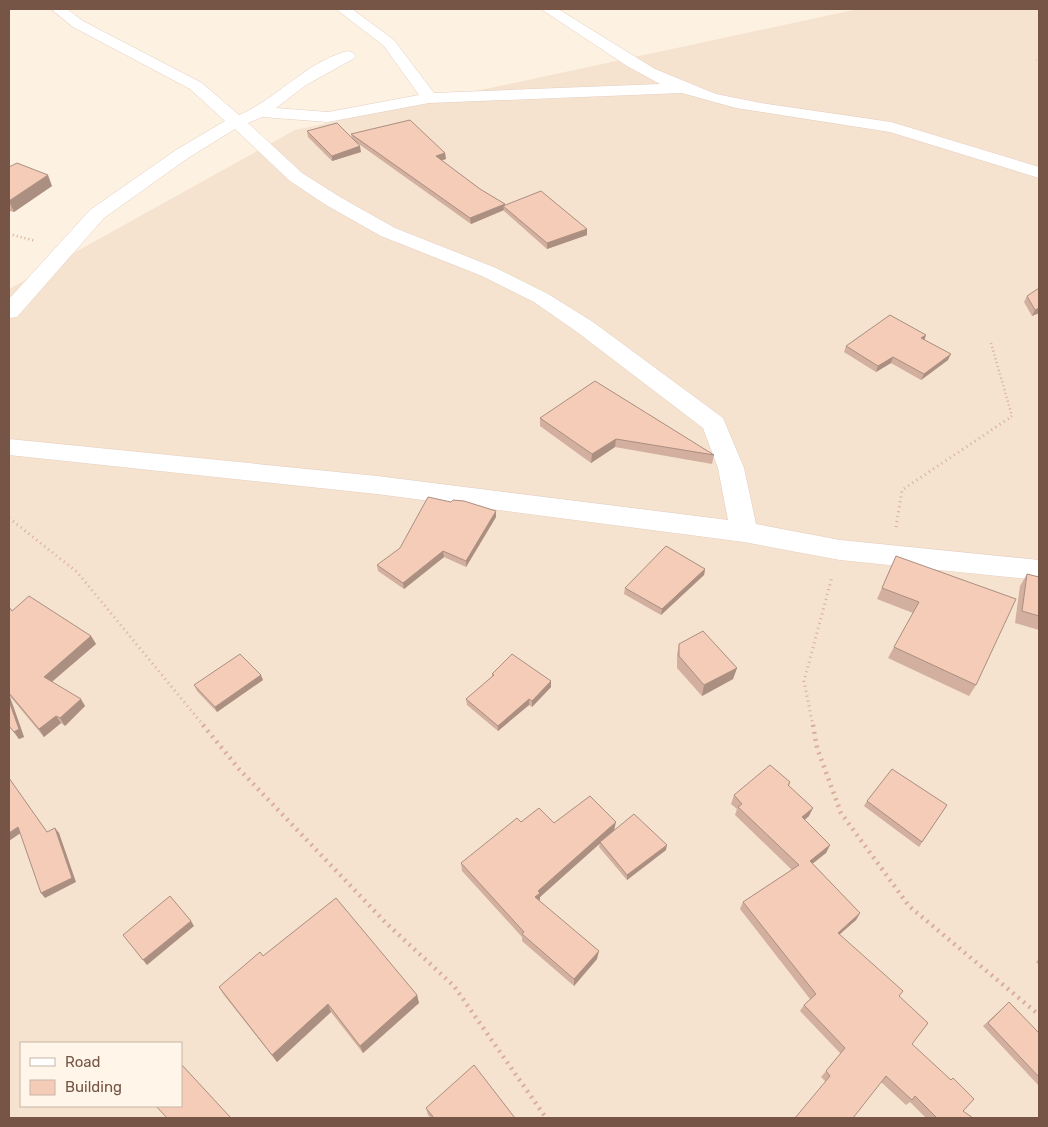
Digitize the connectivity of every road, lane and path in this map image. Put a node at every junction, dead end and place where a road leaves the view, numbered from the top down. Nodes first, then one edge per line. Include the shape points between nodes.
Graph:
1 (58, 9) edge
2 (342, 9) edge
3 (548, 9) edge
4 (348, 56) dead end
5 (1036, 60) dead end
6 (1039, 62) edge
7 (683, 88) junction
8 (429, 98) junction
9 (260, 112) junction
10 (235, 122) junction
11 (1039, 173) edge
12 (9, 312) edge
13 (991, 343) dead end
14 (9, 447) edge
15 (9, 518) edge
16 (744, 532) junction
17 (887, 532) dead end
18 (840, 550) junction
19 (1039, 570) edge
20 (1039, 1015) edge
21 (546, 1118) edge

1 - 10 street via 78,24 196,86
2 - 8 street via 389,43
3 - 7 street via 626,59
4 - 9 street via 300,82
5 - 6 path
7 - 8 street
7 - 11 street via 712,99 746,106 838,117 892,128
8 - 9 street via 328,117
9 - 10 street
10 - 12 street via 182,154 97,214
10 - 16 street via 296,177 333,201 388,232 489,272 541,298 714,424 731,468
13 - 17 path via 1012,416 902,490 896,528
14 - 16 street via 387,485
15 - 21 path via 78,572 239,768 386,923 454,986
16 - 18 street
18 - 19 street
18 - 20 path via 804,681 817,748 841,814 909,906

